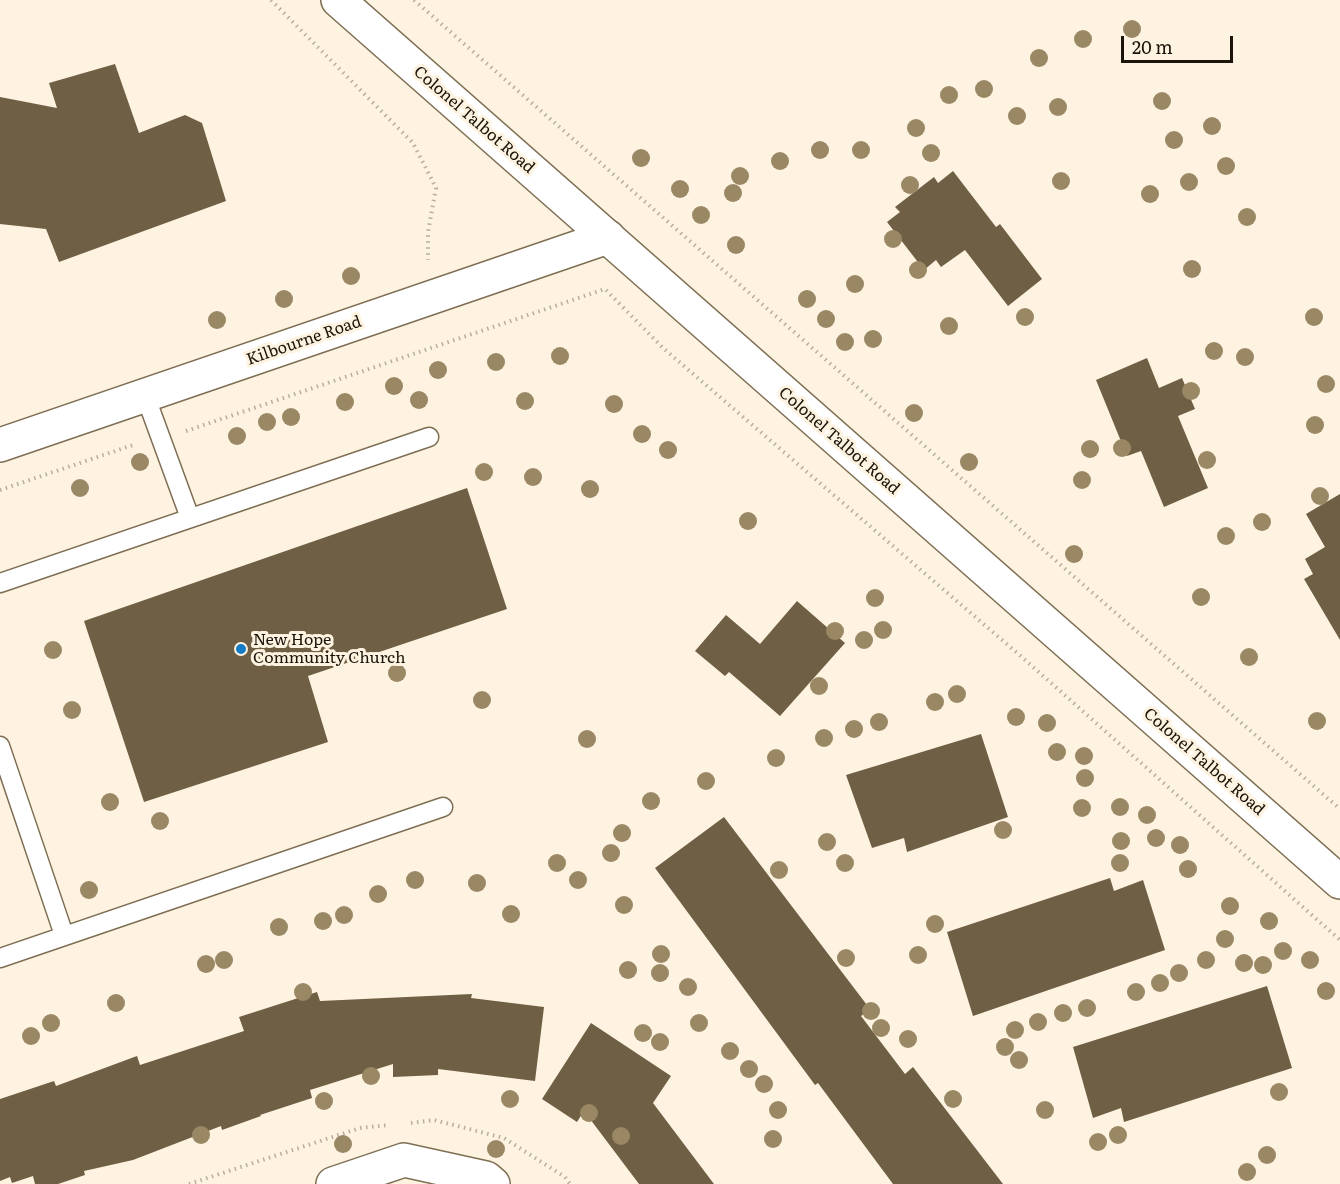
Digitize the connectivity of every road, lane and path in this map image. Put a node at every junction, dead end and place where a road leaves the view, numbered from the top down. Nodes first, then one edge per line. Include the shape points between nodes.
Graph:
1 (271, 0) edge
2 (338, 0) edge
3 (414, 0) edge
4 (608, 237) junction
5 (428, 262) dead end
6 (145, 395) junction
7 (186, 431) dead end
8 (429, 437) dead end
9 (143, 441) dead end
10 (0, 445) edge
11 (0, 490) edge
12 (190, 518) junction
13 (0, 583) edge
14 (0, 746) edge
15 (443, 807) dead end
16 (1340, 809) edge
17 (1340, 882) edge
18 (64, 936) junction
19 (1340, 940) edge
20 (0, 958) edge
21 (333, 1184) edge
22 (493, 1184) edge

1 - 5 path via 413,143 436,188 428,232
2 - 4 main road, Colonel Talbot Road
3 - 16 path
4 - 6 main road, Kilbourne Road
4 - 17 main road, Colonel Talbot Road
6 - 10 main road, Kilbourne Road
6 - 12 lane
7 - 19 path via 606,289 663,348 1014,650
8 - 12 lane
9 - 11 path
12 - 13 lane
14 - 18 lane
15 - 18 lane
18 - 20 lane
21 - 22 main road via 404,1160 486,1178

